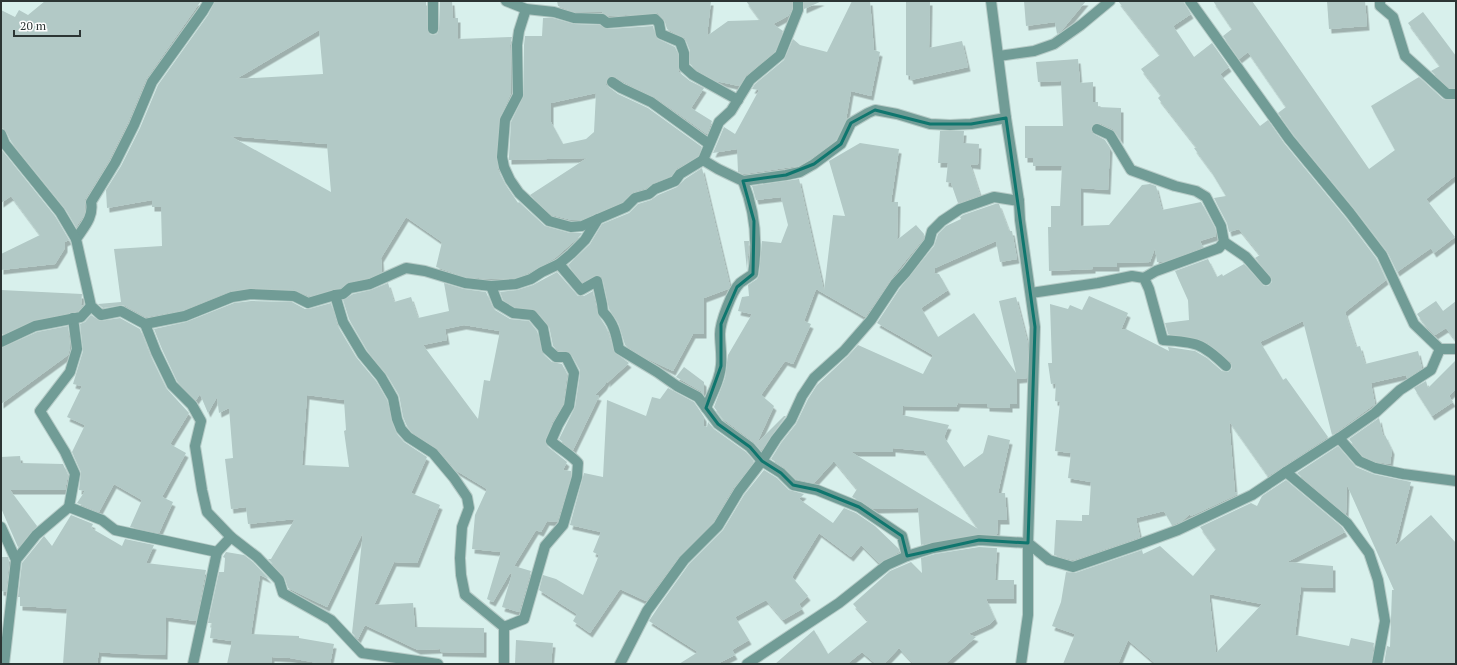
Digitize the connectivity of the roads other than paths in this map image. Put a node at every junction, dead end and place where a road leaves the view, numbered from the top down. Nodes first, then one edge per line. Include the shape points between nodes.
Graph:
1 (209, 1) edge
2 (433, 1) edge
3 (506, 1) edge
4 (798, 1) edge
5 (991, 1) edge
6 (1110, 1) edge
7 (1190, 1) edge
8 (1380, 1) edge
9 (526, 9) junction
10 (433, 29) dead end
11 (999, 56) junction
12 (612, 82) dead end
13 (1456, 94) edge
14 (738, 100) junction
15 (1006, 118) junction
16 (1097, 128) dead end
17 (1, 134) edge
18 (709, 144) junction
19 (703, 160) junction
20 (744, 181) junction
21 (1019, 201) junction
22 (598, 219) junction
23 (76, 239) junction
24 (1224, 242) junction
25 (559, 264) junction
26 (1144, 278) junction
27 (1266, 280) dead end
28 (491, 286) junction
29 (1031, 293) junction
30 (335, 295) junction
31 (91, 306) junction
32 (72, 318) junction
33 (145, 324) junction
34 (1, 342) edge
35 (1456, 348) edge
36 (1440, 349) junction
37 (1226, 366) dead end
38 (706, 408) junction
39 (1339, 438) junction
40 (762, 461) junction
41 (1286, 472) junction
42 (1456, 481) edge
43 (69, 507) junction
44 (1, 527) edge
45 (231, 537) junction
46 (1028, 543) junction
47 (217, 552) junction
48 (908, 556) junction
49 (16, 560) junction
50 (504, 627) junction
51 (362, 653) junction
52 (4, 664) edge
53 (193, 664) edge
54 (360, 664) edge
55 (438, 664) edge
56 (504, 664) edge
57 (620, 664) edge
58 (747, 664) edge
59 (1021, 664) edge
60 (1377, 664) edge

1 - 23 street via 152,82 115,163 91,202 93,210 90,220
2 - 10 street
3 - 9 street
4 - 14 street via 798,10 780,55 750,80
5 - 11 street
6 - 11 street via 1054,44 1034,51
7 - 36 street via 1289,139 1382,255 1414,324
8 - 13 street via 1380,6 1393,17 1405,56 1447,94
9 - 14 street via 554,12 574,18 602,19 607,23 655,19 662,34 680,42 684,53 684,67 693,75
9 - 22 street via 517,45 518,95 505,120 502,157 504,167 519,193 549,220 571,227 582,226
11 - 15 street
12 - 18 street via 650,102
14 - 18 street via 719,122
15 - 20 street via 971,124 930,124 875,110 851,123 841,144 800,172
15 - 21 street
16 - 24 street via 1110,135 1131,170 1196,191 1206,197 1220,226
17 - 23 street via 5,144 60,212
18 - 19 street
19 - 20 street
19 - 22 street via 680,174 675,181 649,194 634,198 626,207
20 - 38 street via 754,221 756,257 753,274 737,287 721,324 721,366 718,381
21 - 29 street
21 - 40 street via 994,197 960,209 932,231 921,255 895,284 871,320 844,351 814,378 791,420
22 - 25 street via 580,246
23 - 31 street
24 - 26 street via 1219,248 1156,270
24 - 27 street via 1246,257
25 - 28 street via 516,284
25 - 38 street via 581,290 597,281 603,312 614,326 619,349 698,397
26 - 29 street via 1132,276
26 - 37 street via 1150,289 1163,340 1200,345 1211,351
28 - 30 street via 465,283 425,270 406,268 370,284 350,288 343,294
28 - 50 street via 498,304 513,313 532,315 543,328 547,349 556,357 566,357 574,373 569,406 551,442 578,463 577,477 563,525 545,546 524,619
29 - 46 street via 1035,327
30 - 33 street via 308,304 294,296 245,295 232,297 185,316
30 - 50 street via 343,322 362,354 381,377 392,398 396,419 401,429 408,438 433,453 466,497 469,508 462,527 460,558 465,595
31 - 32 street via 81,317
31 - 33 street via 101,315 121,311
32 - 34 street via 35,326
32 - 43 street via 77,349 70,372 40,411 75,474
33 - 45 street via 172,385 192,405 201,421 195,446 207,512
35 - 36 street
36 - 39 street via 1431,370 1400,390
38 - 40 street via 718,424 750,447
39 - 41 street
39 - 42 street via 1359,461 1375,468
40 - 48 street via 781,473 793,485 817,490 859,507 902,536
40 - 57 street via 718,526 684,560 647,611
41 - 46 street via 1252,495 1178,530 1073,567 1048,560
41 - 60 street via 1347,523 1369,553 1378,580 1385,621
43 - 47 street via 102,520 115,530
43 - 49 street via 36,535
44 - 49 street
45 - 47 street
45 - 51 street via 257,557 279,580 283,593 331,620
46 - 48 street via 978,540 933,548
46 - 59 street via 1028,615
47 - 53 street
48 - 58 street via 887,565 839,603
49 - 52 street
50 - 56 street
51 - 54 street
51 - 55 street

